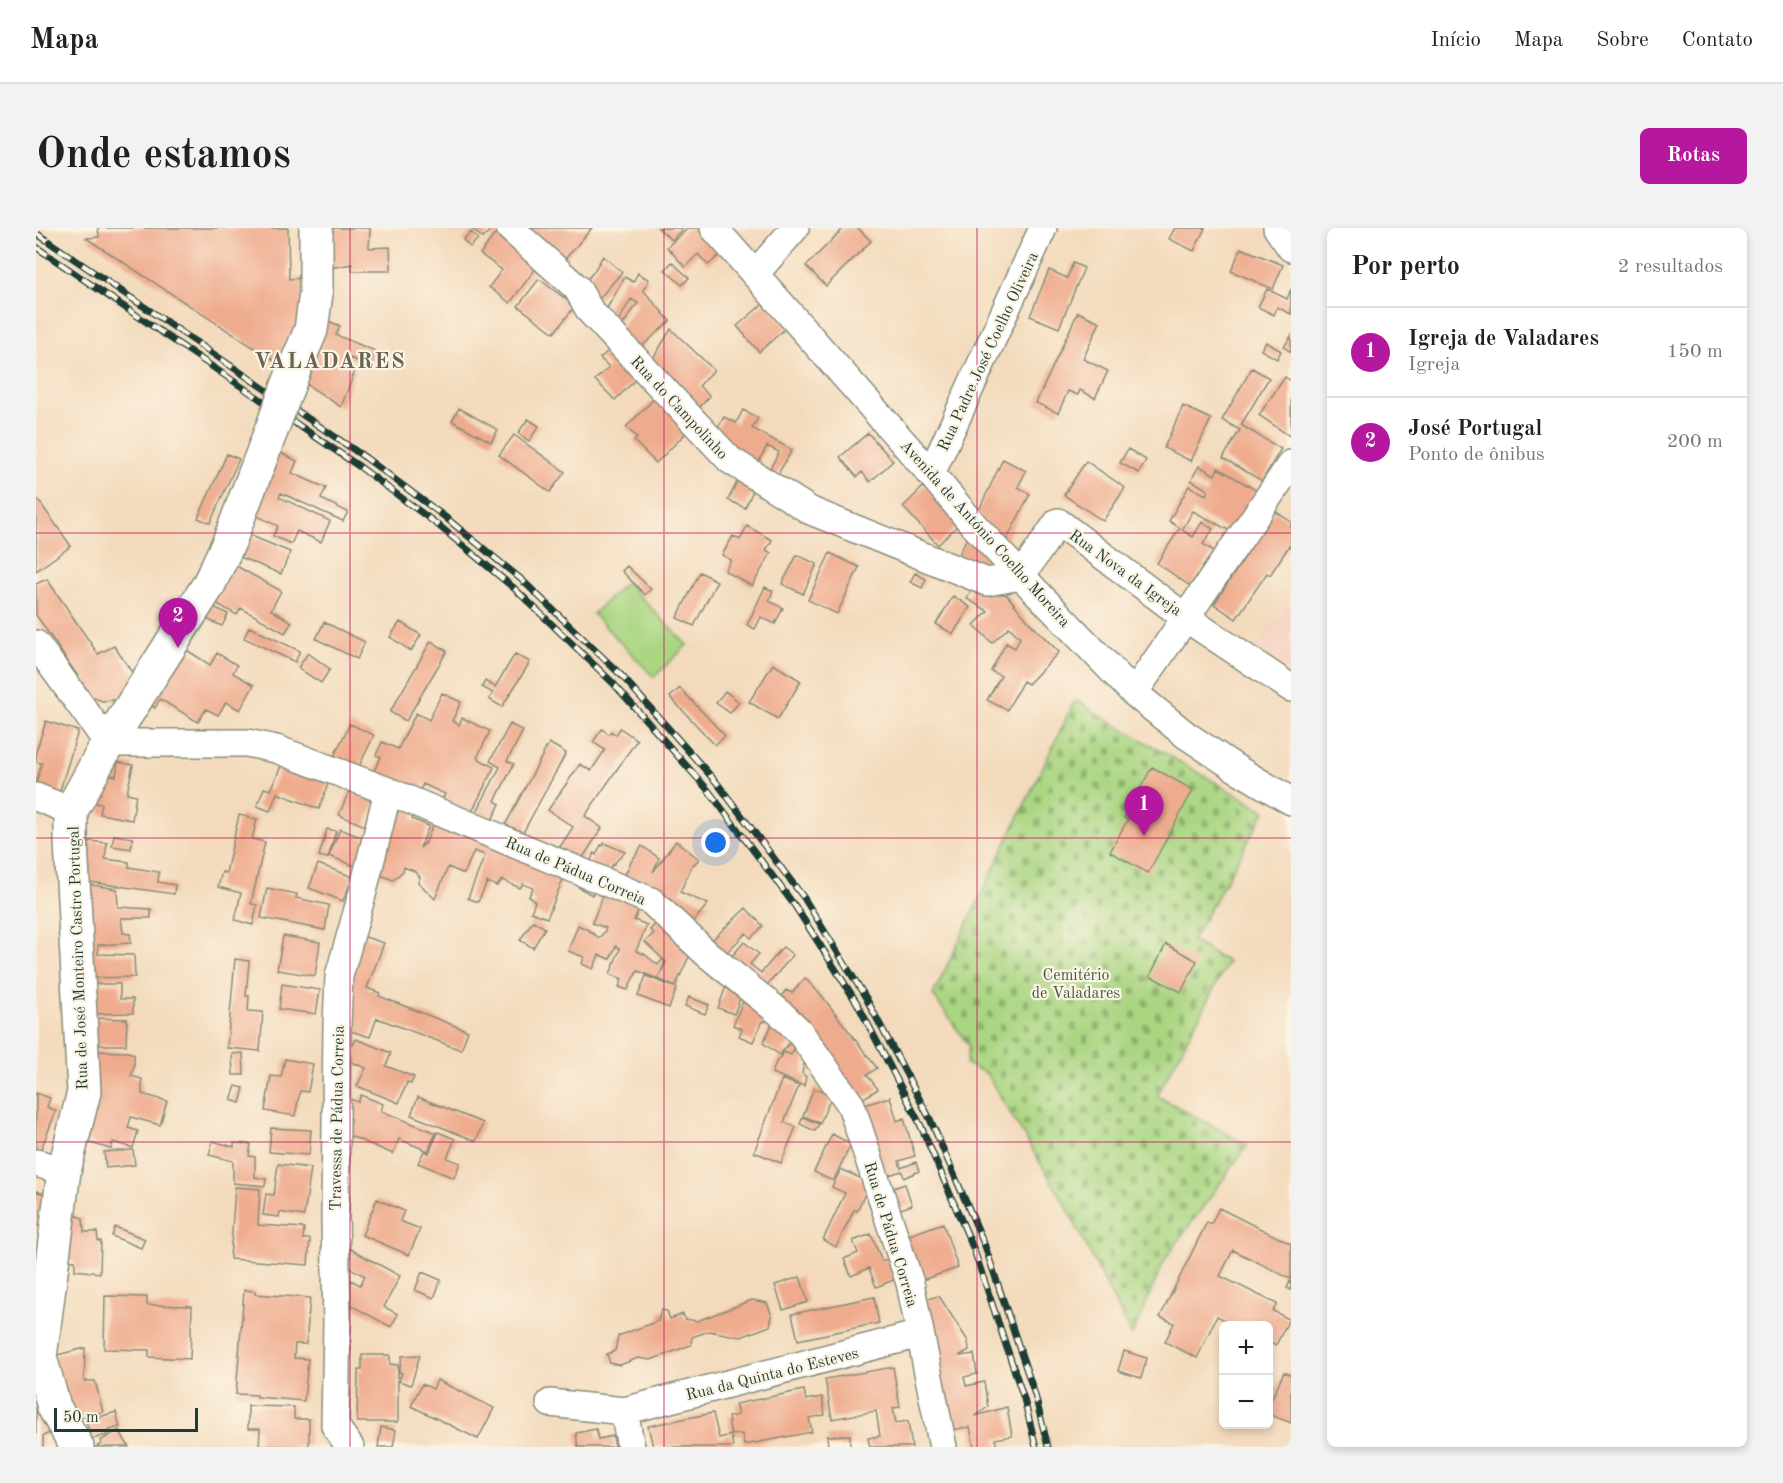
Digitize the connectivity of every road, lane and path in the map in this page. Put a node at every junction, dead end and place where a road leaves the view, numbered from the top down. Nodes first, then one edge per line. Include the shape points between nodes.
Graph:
1 (316, 228) edge
2 (510, 228) edge
3 (714, 228) edge
4 (795, 228) edge
5 (1043, 228) edge
6 (1277, 228) edge
7 (1291, 248) edge
8 (755, 274) junction
9 (1291, 464) edge
10 (931, 474) junction
11 (1021, 576) junction
12 (1186, 618) junction
13 (36, 644) edge
14 (1291, 688) edge
15 (1134, 693) junction
16 (108, 743) junction
17 (388, 791) junction
18 (36, 797) edge
19 (1291, 801) edge
20 (71, 811) junction
21 (50, 1167) edge
22 (920, 1335) junction
23 (38, 1358) edge
24 (550, 1403) dead end
25 (624, 1411) junction
26 (77, 1447) edge
27 (350, 1447) edge
28 (631, 1447) edge
29 (943, 1447) edge

1 - 16 main road, Rua de José Monteiro Castro Portugal, bridge via 316,293 311,330 229,542 208,586
2 - 11 street, Rua do Campolinho via 577,288 590,311 730,460 812,511 976,578 987,582
3 - 8 street, Avenida de António Coelho Moreira
4 - 8 street
5 - 10 street, Rua Padre José Coelho Oliveira
6 - 7 street
8 - 10 street, Avenida de António Coelho Moreira
9 - 12 street, Rua Nova da Igreja
10 - 11 street, Avenida de António Coelho Moreira
11 - 12 street, Rua Nova da Igreja via 1058,522
11 - 15 street, Avenida de António Coelho Moreira
12 - 14 street
12 - 15 street
13 - 16 street
15 - 19 street, Avenida de António Coelho Moreira via 1186,735
16 - 17 street, Rua de Pádua Correia via 247,743 276,749
16 - 20 main road, Rua de José Monteiro Castro Portugal
17 - 22 street, Rua de Pádua Correia via 651,901 799,1031 851,1105 910,1283
17 - 27 street, Travessa de Pádua Correia via 339,976 335,1426
18 - 20 street
20 - 21 main road, Rua de José Monteiro Castro Portugal via 84,1092
21 - 23 main road, Rua de José Monteiro Castro Portugal
22 - 25 street, Rua da Quinta do Esteves
22 - 29 street, Rua de Pádua Correia
23 - 26 main road, Rua de José Monteiro Castro Portugal via 54,1407
24 - 25 street
25 - 28 street

